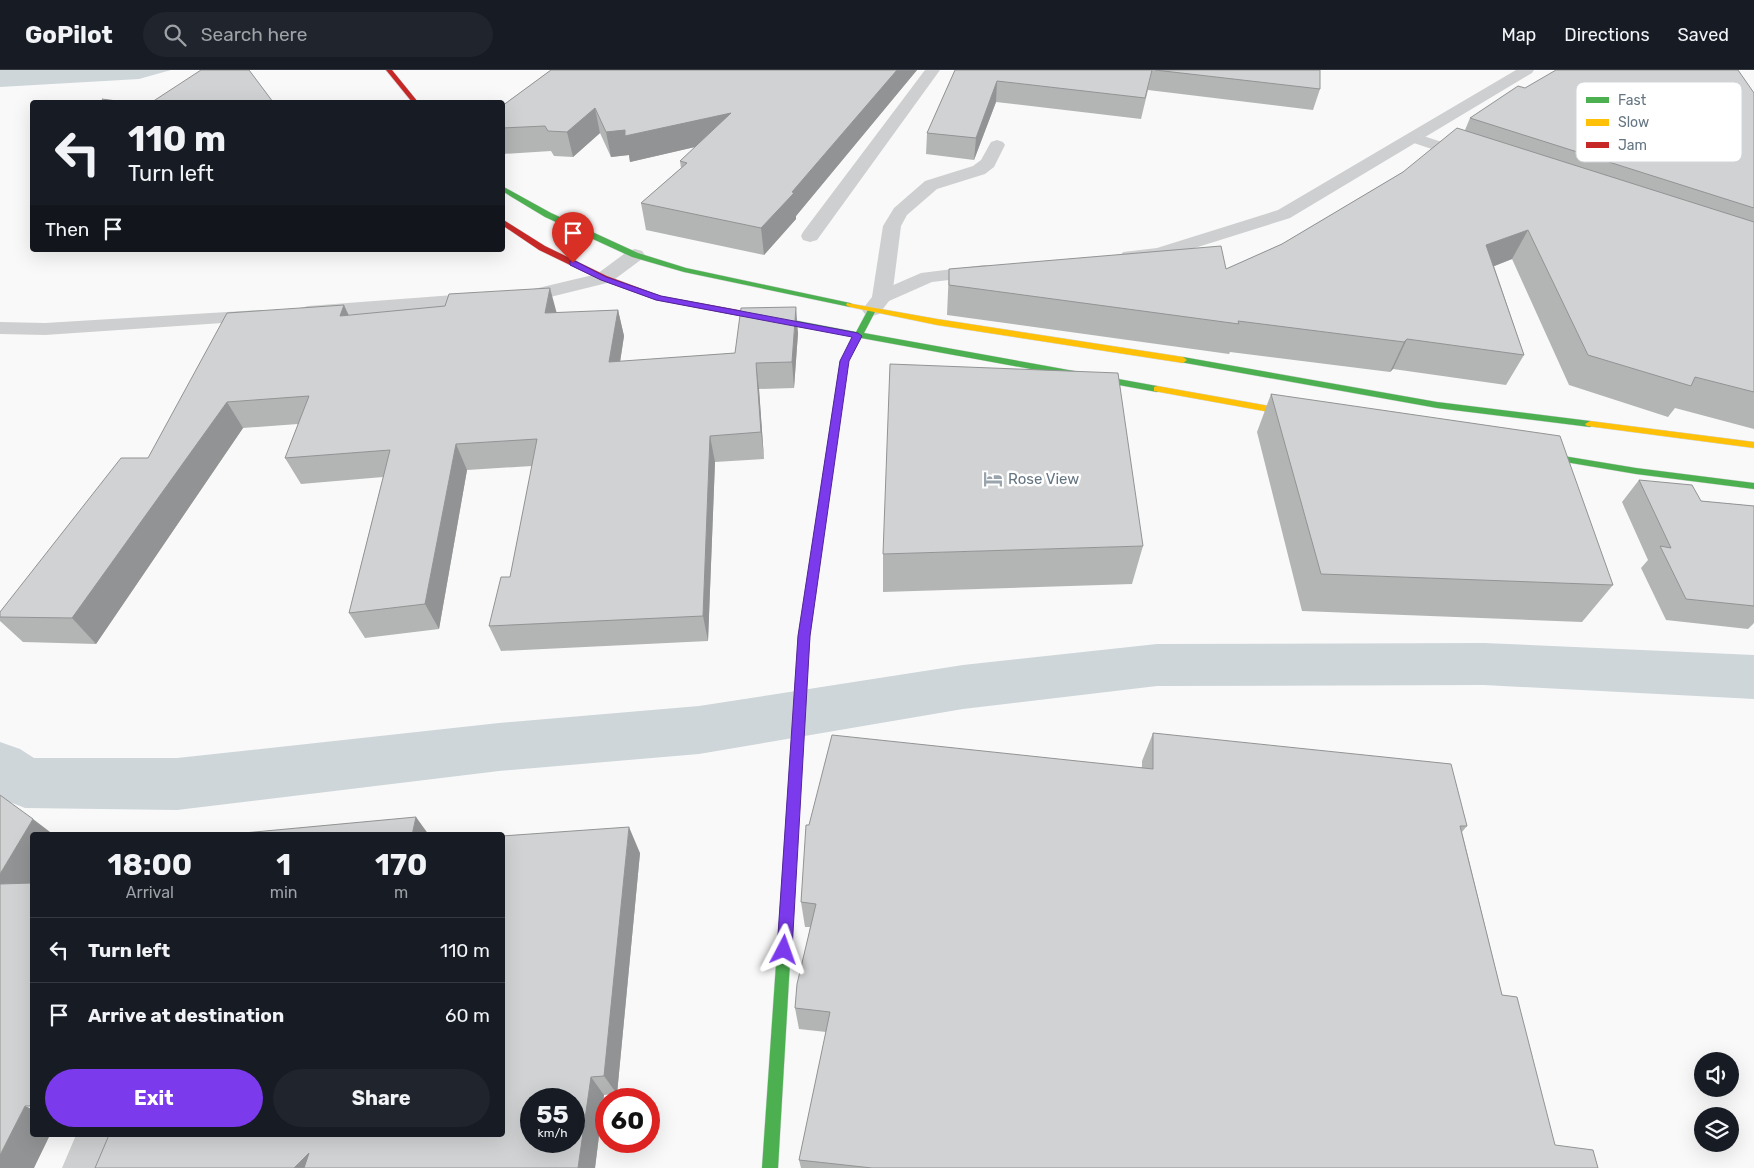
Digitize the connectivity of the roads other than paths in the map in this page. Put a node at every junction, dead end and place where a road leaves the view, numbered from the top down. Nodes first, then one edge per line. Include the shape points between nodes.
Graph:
1 (389, 70) edge
2 (933, 70) edge
3 (1527, 70) edge
4 (413, 100) edge
5 (1414, 138) junction
6 (997, 145) dead end
7 (1490, 163) edge
8 (505, 190) edge
9 (505, 223) edge
10 (810, 236) dead end
11 (635, 255) junction
12 (1111, 258) edge
13 (1005, 269) edge
14 (604, 278) junction
15 (877, 303) junction
16 (0, 328) edge
17 (858, 336) junction
18 (1315, 417) edge
19 (1754, 445) edge
20 (1519, 451) edge
21 (1754, 486) edge
22 (95, 1137) edge
23 (82, 1168) edge
24 (770, 1168) edge

1 - 4 main road
2 - 10 street
3 - 5 street
5 - 7 street
5 - 12 street via 1284,214 1159,254
6 - 15 street via 988,163 979,170 931,185 900,212 892,226
8 - 11 main road via 548,215
9 - 14 main road via 542,248
11 - 14 street
11 - 15 main road via 684,270
13 - 15 street via 928,277
14 - 16 street via 534,295 45,329
14 - 17 main road via 659,298
15 - 17 main road
15 - 19 main road via 937,322 1166,357 1437,405
17 - 18 main road
17 - 24 main road via 844,361 804,636
20 - 21 main road via 1636,471
22 - 23 street

